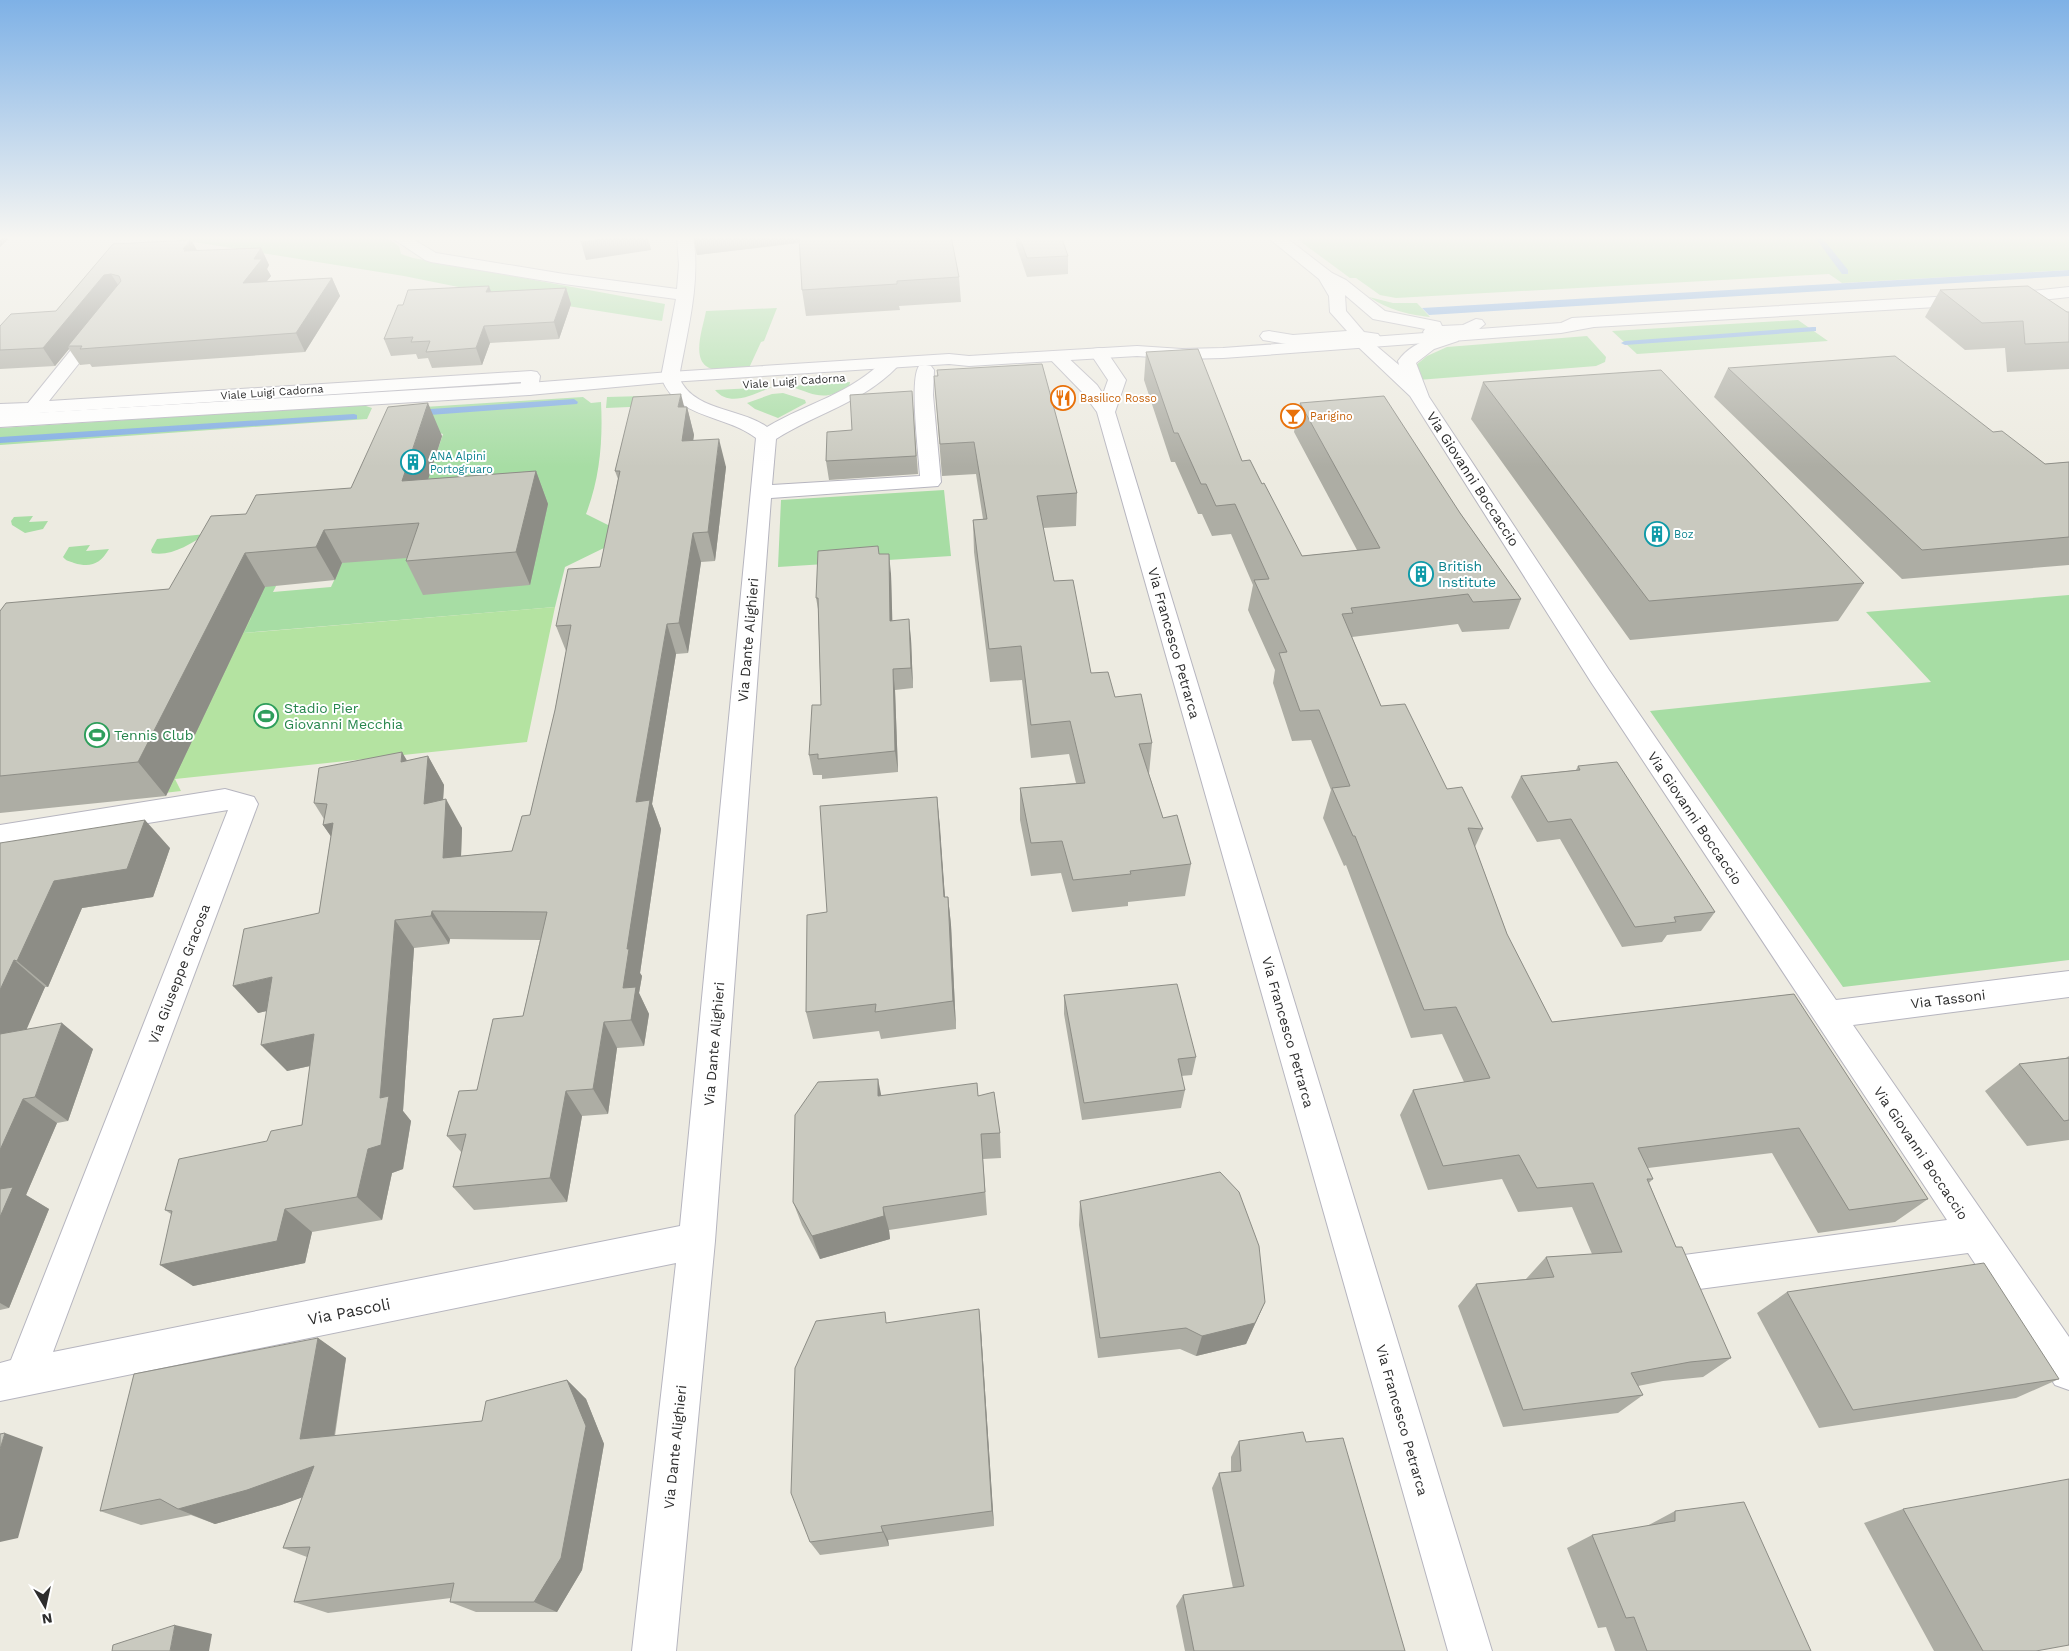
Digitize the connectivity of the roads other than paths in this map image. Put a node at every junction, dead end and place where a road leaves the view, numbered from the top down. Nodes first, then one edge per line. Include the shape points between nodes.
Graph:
1 (110, 313) edge
2 (681, 313) edge
3 (1336, 313) edge
4 (1339, 313) edge
5 (1359, 313) edge
6 (1755, 313) edge
7 (1589, 323) junction
8 (1476, 324) junction
9 (1373, 334) junction
10 (1295, 335) junction
11 (1268, 336) junction
12 (1452, 337) junction
13 (1131, 351) junction
14 (1099, 353) junction
15 (1056, 356) junction
16 (1407, 360) junction
17 (969, 361) junction
18 (886, 369) junction
19 (925, 370) junction
20 (1117, 380) junction
21 (671, 381) junction
22 (1420, 397) junction
23 (0, 410) edge
24 (1106, 412) junction
25 (28, 414) junction
26 (0, 421) edge
27 (766, 436) junction
28 (760, 492) junction
29 (0, 836) edge
30 (2069, 984) edge
31 (1827, 1015) junction
32 (1976, 1234) junction
33 (697, 1241) junction
34 (1684, 1273) edge
35 (2069, 1371) edge
36 (12, 1379) edge
37 (654, 1651) edge
38 (1470, 1651) edge

1 - 25 street
2 - 21 street
3 - 10 street via 1314,328
4 - 9 street via 1352,326
5 - 9 street
6 - 7 street, Viale Luigi Cadorna
7 - 8 street, Viale Luigi Cadorna
7 - 12 street, Viale Luigi Cadorna
8 - 9 street, Viale Luigi Cadorna
8 - 9 street, Viale Luigi Cadorna via 1467,330
9 - 10 street, Viale Luigi Cadorna
9 - 11 street, Viale Luigi Cadorna via 1293,340
9 - 12 street, Viale Luigi Cadorna
9 - 13 street, Viale Luigi Cadorna via 1223,353
9 - 16 street, Via Giovanni Boccaccio via 1396,345
9 - 22 street, Via Giovanni Boccaccio via 1394,370
10 - 11 street, Viale Luigi Cadorna
11 - 13 street, Viale Luigi Cadorna
12 - 16 street via 1428,345
13 - 14 street, Viale Luigi Cadorna
13 - 20 street
14 - 15 street, Viale Luigi Cadorna
14 - 20 street
15 - 17 street, Viale Luigi Cadorna
15 - 24 street, Via Francesco Petrarca via 1090,389
16 - 22 street, Via Giovanni Boccaccio
17 - 18 street, Viale Luigi Cadorna via 949,359
17 - 19 street, Viale Luigi Cadorna
18 - 19 street, Viale Luigi Cadorna
18 - 21 street, Viale Luigi Cadorna via 743,385
18 - 27 street via 851,396 800,416
19 - 28 street via 931,482
20 - 24 street
21 - 25 street, Viale Luigi Cadorna
21 - 27 street via 681,397 758,428
22 - 31 street, Via Giovanni Boccaccio via 1600,676
23 - 25 street, Viale Luigi Cadorna
24 - 38 street, Via Francesco Petrarca
25 - 26 street, Viale Luigi Cadorna
27 - 28 street, Via Dante Alighieri
28 - 33 street, Via Dante Alighieri
29 - 36 street, Via Giuseppe Gracosa via 224,799 244,804
30 - 31 street, Via Tassoni
31 - 32 street, Via Giovanni Boccaccio
32 - 34 street, Via Giovanni Boccaccio
32 - 35 street, Via Giovanni Boccaccio
33 - 36 street, Via Pascoli
33 - 37 street, Via Dante Alighieri

